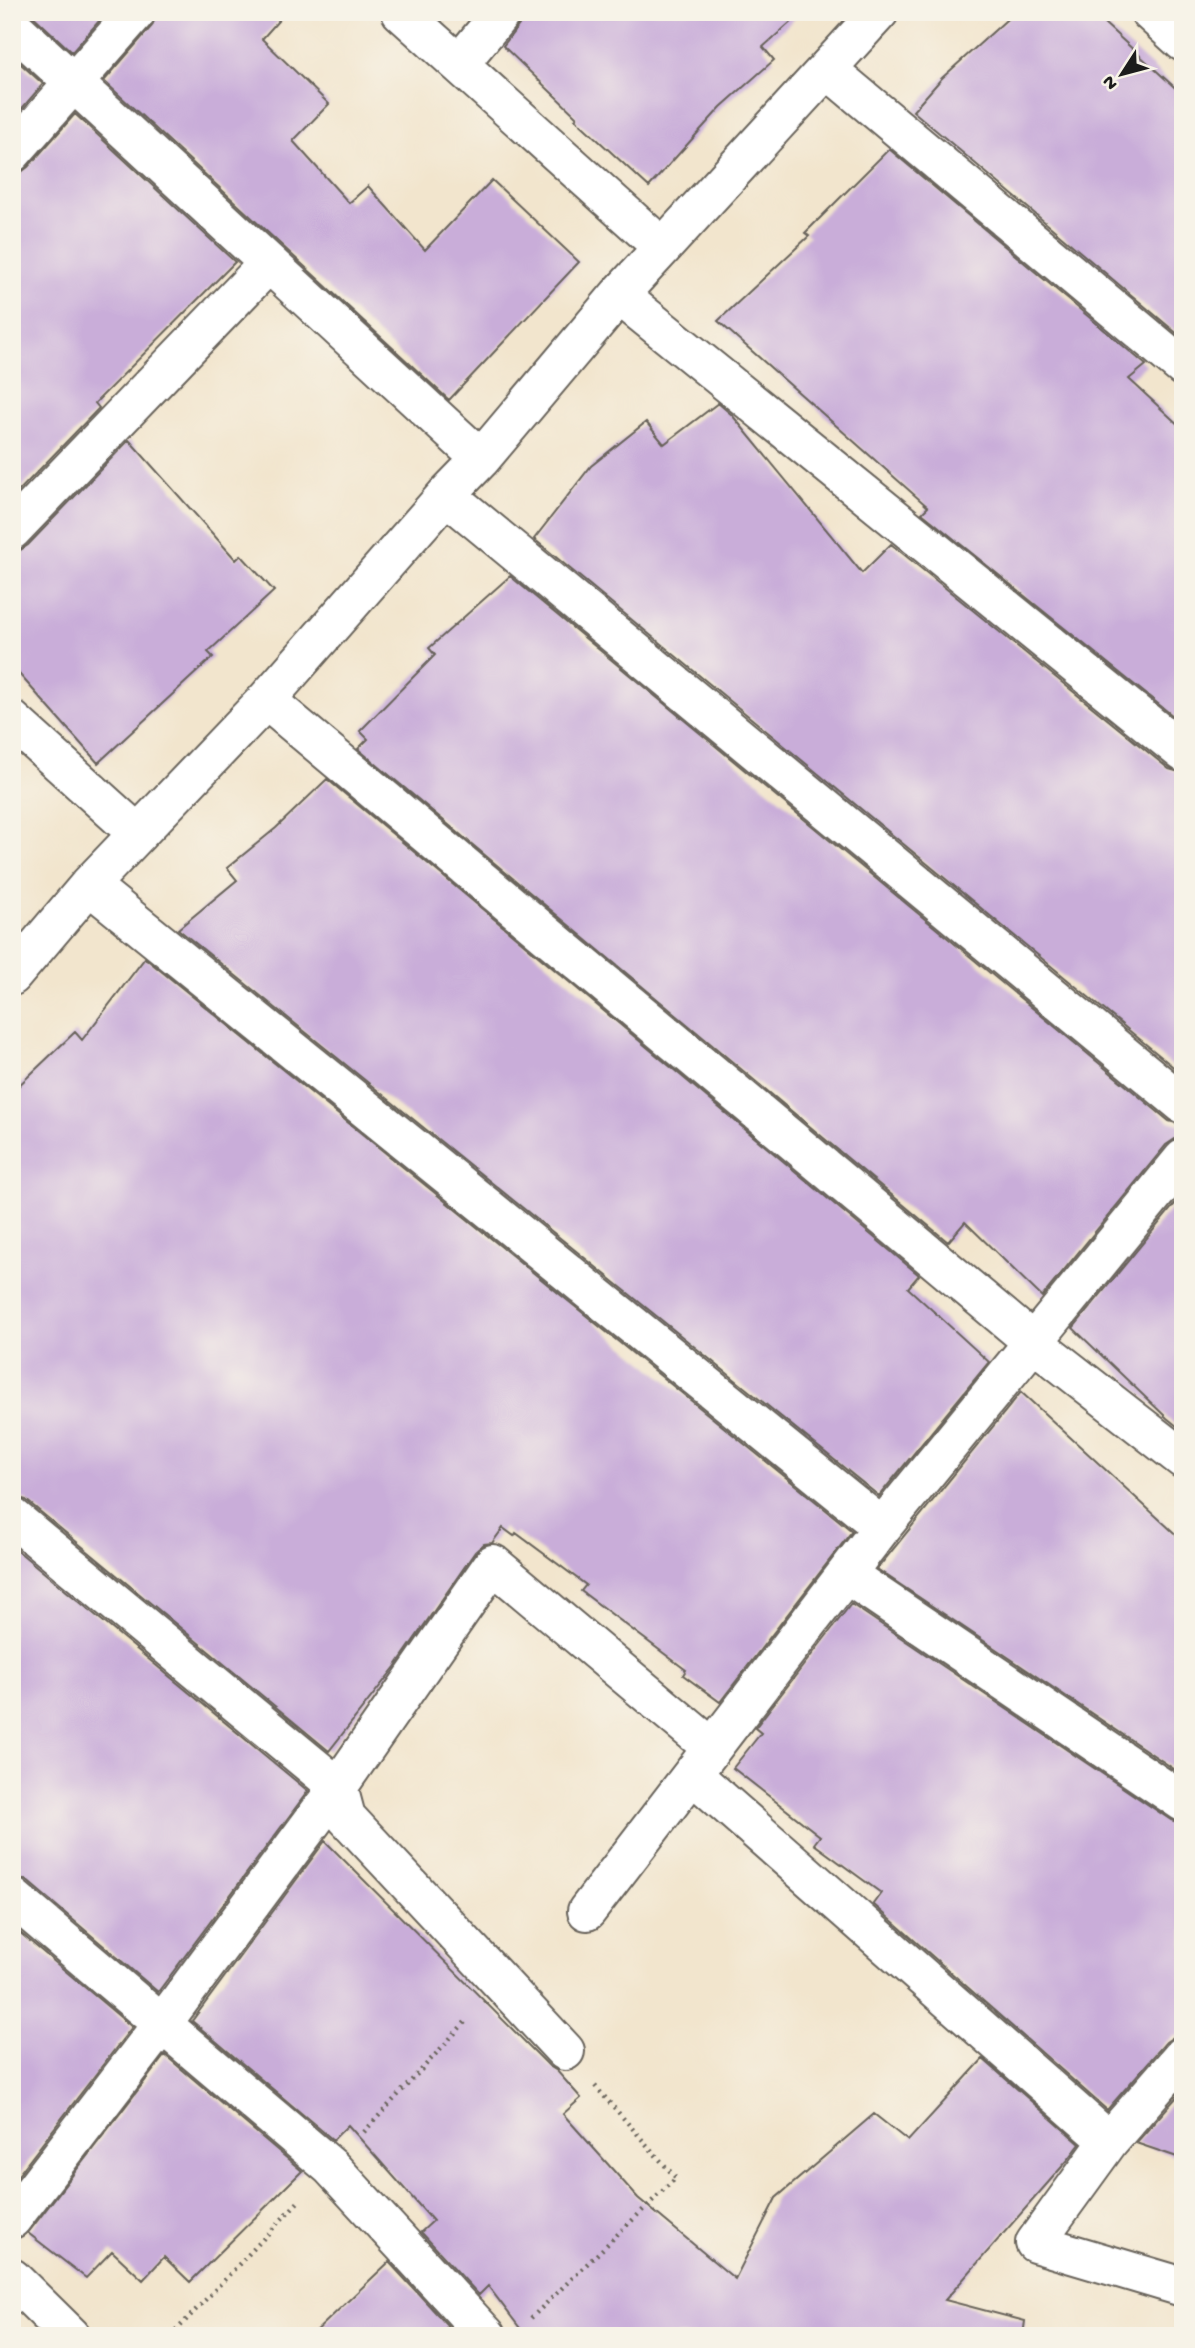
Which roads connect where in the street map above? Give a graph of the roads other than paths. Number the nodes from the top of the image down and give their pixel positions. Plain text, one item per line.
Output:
1 (136, 12) edge
2 (401, 12) edge
3 (502, 12) edge
4 (879, 12) edge
5 (1150, 12) edge
6 (12, 26) edge
7 (1183, 42) edge
8 (459, 64) junction
9 (827, 69) junction
10 (74, 83) junction
11 (12, 153) edge
12 (662, 247) junction
13 (268, 264) junction
14 (619, 295) junction
15 (1183, 368) edge
16 (481, 459) junction
17 (446, 495) junction
18 (12, 530) edge
19 (266, 700) junction
20 (12, 720) edge
21 (1183, 752) edge
22 (138, 834) junction
23 (89, 885) junction
24 (12, 976) edge
25 (1183, 1104) edge
26 (1183, 1159) edge
27 (1033, 1342) junction
28 (1183, 1459) edge
29 (12, 1517) edge
30 (882, 1527) junction
31 (846, 1574) junction
32 (702, 1761) junction
33 (338, 1787) junction
34 (1183, 1802) edge
35 (12, 1897) edge
36 (587, 1911) dead end
37 (162, 2024) junction
38 (565, 2052) road end
39 (1183, 2056) edge
40 (1109, 2141) junction
41 (12, 2218) edge
42 (12, 2278) edge
43 (1183, 2287) edge
44 (505, 2331) edge
45 (71, 2336) edge

1 - 10 street
2 - 8 street
3 - 8 street
4 - 9 street
5 - 7 street
6 - 10 street
8 - 12 street
9 - 12 street
9 - 15 street
10 - 11 street
10 - 13 street
12 - 14 street
13 - 16 street
13 - 18 street
14 - 16 street
14 - 21 street
16 - 17 street
17 - 19 street
17 - 25 street
19 - 22 street
19 - 27 street
20 - 22 street
22 - 23 street
23 - 24 street
23 - 30 street
26 - 27 street
27 - 28 street
27 - 30 street
29 - 33 street
30 - 31 street
31 - 32 street
31 - 34 street
32 - 33 street
32 - 36 street
32 - 40 street
33 - 37 street
33 - 38 street
35 - 37 street
37 - 41 street
37 - 44 street
39 - 40 street
40 - 43 street
42 - 45 street

